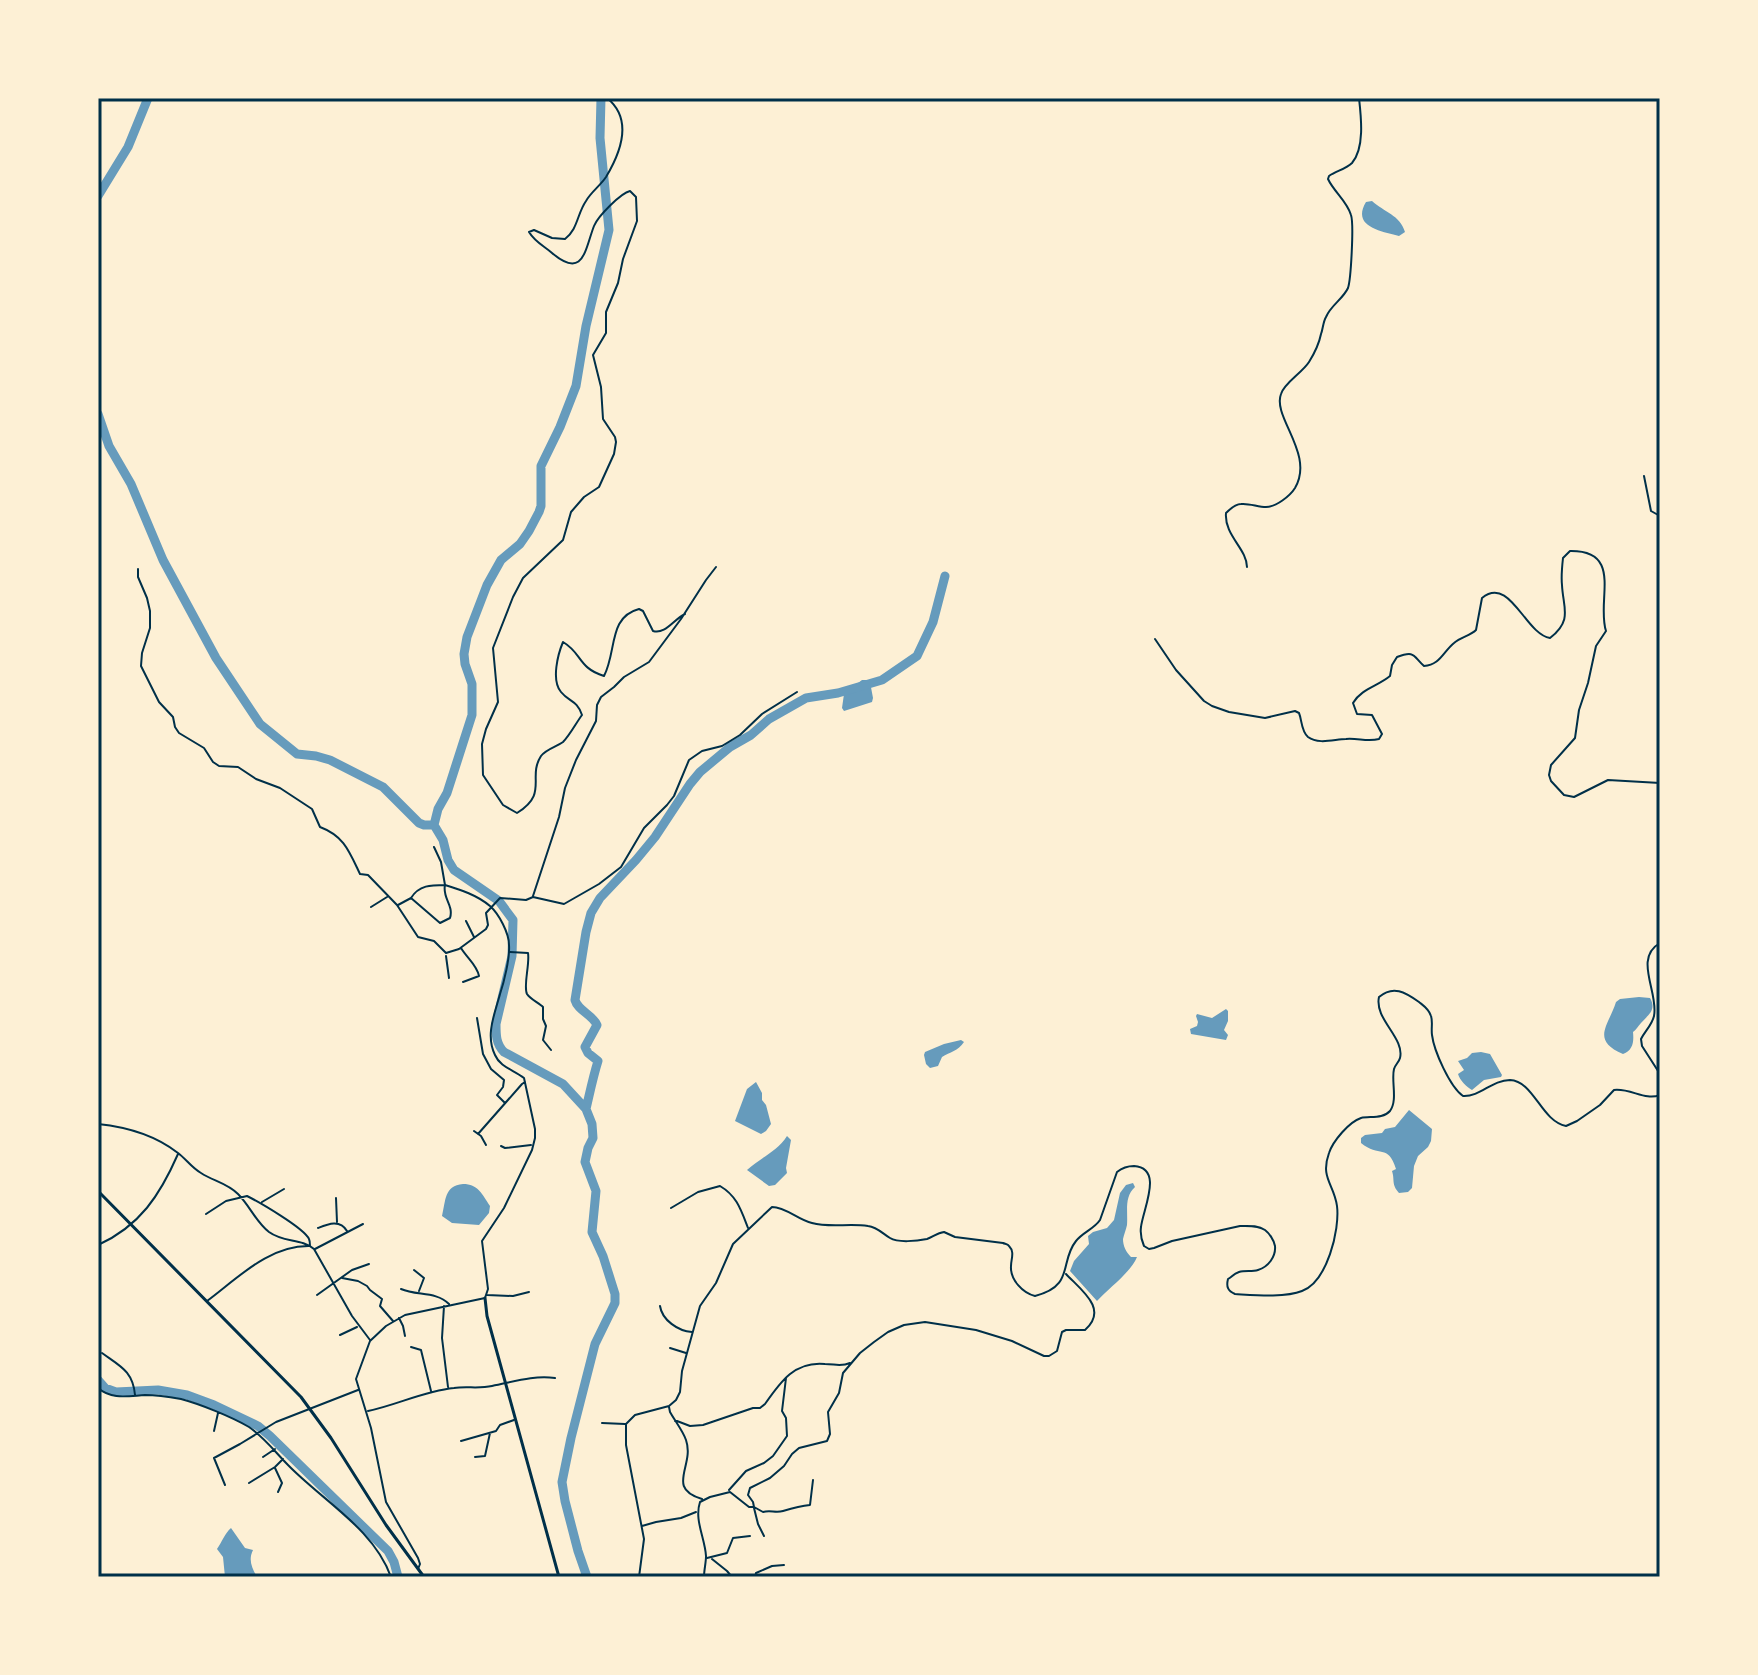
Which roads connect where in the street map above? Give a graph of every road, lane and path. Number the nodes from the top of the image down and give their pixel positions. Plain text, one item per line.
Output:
1 (607, 98) edge
2 (1329, 98) edge
3 (1336, 98) edge
4 (1359, 98) edge
5 (1644, 476) dead end
6 (1660, 516) edge
7 (716, 567) dead end
8 (1247, 567) dead end
9 (138, 569) dead end
10 (685, 614) junction
11 (1155, 639) dead end
12 (797, 692) dead end
13 (1660, 783) edge
14 (434, 847) dead end
15 (445, 885) junction
16 (388, 897) junction
17 (533, 897) junction
18 (411, 898) junction
19 (397, 905) junction
20 (371, 907) dead end
21 (492, 907) junction
22 (466, 921) dead end
23 (475, 938) junction
24 (1660, 943) edge
25 (461, 947) junction
26 (512, 952) junction
27 (446, 953) junction
28 (449, 978) dead end
29 (463, 982) dead end
30 (477, 1018) dead end
31 (551, 1050) dead end
32 (1660, 1074) edge
33 (525, 1082) junction
34 (1660, 1095) edge
35 (505, 1103) junction
36 (98, 1124) edge
37 (474, 1131) dead end
38 (478, 1134) junction
39 (486, 1145) dead end
40 (533, 1145) junction
41 (501, 1146) dead end
42 (178, 1153) junction
43 (284, 1189) dead end
44 (98, 1191) edge
45 (241, 1197) junction
46 (336, 1198) dead end
47 (261, 1202) junction
48 (671, 1208) dead end
49 (206, 1214) dead end
50 (337, 1223) junction
51 (131, 1224) junction
52 (363, 1224) dead end
53 (318, 1228) dead end
54 (748, 1229) junction
55 (348, 1232) junction
56 (98, 1245) edge
57 (310, 1246) junction
58 (314, 1249) junction
59 (369, 1264) dead end
60 (414, 1270) dead end
61 (1065, 1273) junction
62 (342, 1278) junction
63 (335, 1283) junction
64 (401, 1289) dead end
65 (418, 1292) junction
66 (529, 1292) dead end
67 (317, 1295) dead end
68 (486, 1296) junction
69 (207, 1301) junction
70 (450, 1305) junction
71 (444, 1306) junction
72 (660, 1306) dead end
73 (399, 1318) junction
74 (393, 1321) junction
75 (358, 1326) junction
76 (693, 1332) junction
77 (340, 1335) dead end
78 (405, 1336) dead end
79 (370, 1341) junction
80 (411, 1347) dead end
81 (670, 1348) dead end
82 (102, 1353) dead end
83 (687, 1353) junction
84 (854, 1361) junction
85 (555, 1378) dead end
86 (786, 1378) junction
87 (505, 1382) junction
88 (98, 1388) edge
89 (448, 1389) junction
90 (359, 1390) junction
91 (431, 1393) junction
92 (135, 1395) junction
93 (669, 1406) junction
94 (310, 1408) junction
95 (366, 1412) junction
96 (218, 1413) junction
97 (515, 1419) junction
98 (675, 1421) junction
99 (602, 1423) dead end
100 (626, 1424) junction
101 (214, 1431) dead end
102 (490, 1433) junction
103 (258, 1434) junction
104 (461, 1441) dead end
105 (275, 1449) junction
106 (263, 1457) dead end
107 (475, 1457) dead end
108 (283, 1459) junction
109 (275, 1467) junction
110 (813, 1480) dead end
111 (249, 1483) dead end
112 (225, 1485) dead end
113 (729, 1491) junction
114 (278, 1492) dead end
115 (702, 1499) junction
116 (754, 1507) junction
117 (698, 1512) junction
118 (642, 1526) junction
119 (750, 1536) dead end
120 (764, 1536) dead end
121 (711, 1557) junction
122 (706, 1558) junction
123 (784, 1565) dead end
124 (418, 1569) junction
125 (391, 1577) edge
126 (424, 1577) edge
127 (559, 1577) edge
128 (639, 1577) edge
129 (704, 1577) edge
130 (732, 1577) edge
131 (755, 1577) edge

1 - 10 street
2 - 3 street
4 - 8 street
5 - 6 street
7 - 10 street
9 - 16 street
10 - 17 street
11 - 13 street
12 - 17 street
14 - 15 street
15 - 18 street
15 - 18 street
15 - 21 street
16 - 19 street
16 - 20 street
17 - 21 street
18 - 19 street
19 - 27 street
21 - 23 street
21 - 26 street
22 - 23 street
23 - 25 street
24 - 32 street
25 - 27 street
25 - 29 street
26 - 31 street
26 - 33 street
27 - 28 street
30 - 35 street
33 - 35 street
33 - 40 street
34 - 61 street
35 - 38 street
36 - 42 street
37 - 38 street
38 - 39 street
40 - 41 street
40 - 68 street
42 - 45 street
42 - 51 street
43 - 47 street
44 - 51 main road
45 - 47 street
45 - 49 street
45 - 57 street
46 - 50 street
47 - 57 street
48 - 54 street
50 - 53 street
50 - 55 street
51 - 56 street
51 - 69 main road
52 - 55 street
54 - 61 street
54 - 76 street
55 - 58 street
57 - 58 street
57 - 69 street
58 - 63 street
59 - 62 street
60 - 65 street
61 - 84 street
62 - 63 street
62 - 74 street
63 - 67 street
63 - 75 street
64 - 65 street
65 - 70 street
66 - 68 street
68 - 70 street
68 - 87 main road
69 - 94 main road
70 - 71 street
71 - 73 street
71 - 89 street
72 - 76 street
73 - 74 street
73 - 78 street
74 - 79 street
75 - 77 street
75 - 79 street
76 - 83 street
79 - 90 street
80 - 91 street
81 - 83 street
82 - 92 street
83 - 93 street
84 - 86 street
84 - 116 street
85 - 87 street
86 - 98 street
86 - 113 street
87 - 89 street
87 - 97 main road
88 - 92 street
89 - 91 street
90 - 94 street
90 - 95 street
91 - 95 street
92 - 96 street
93 - 98 street
93 - 100 street
94 - 103 street
94 - 124 main road
95 - 124 street
96 - 101 street
96 - 103 street
97 - 102 street
97 - 127 main road
98 - 115 street
99 - 100 street
100 - 118 street
102 - 104 street
102 - 107 street
103 - 105 street
103 - 112 street
105 - 106 street
105 - 108 street
108 - 109 street
108 - 125 street
109 - 111 street
109 - 114 street
110 - 116 street
113 - 115 street
113 - 116 street
115 - 117 street
116 - 120 street
117 - 118 street
117 - 122 street
118 - 128 street
119 - 121 street
121 - 122 street
121 - 130 street
122 - 129 street
123 - 131 street
124 - 126 main road

